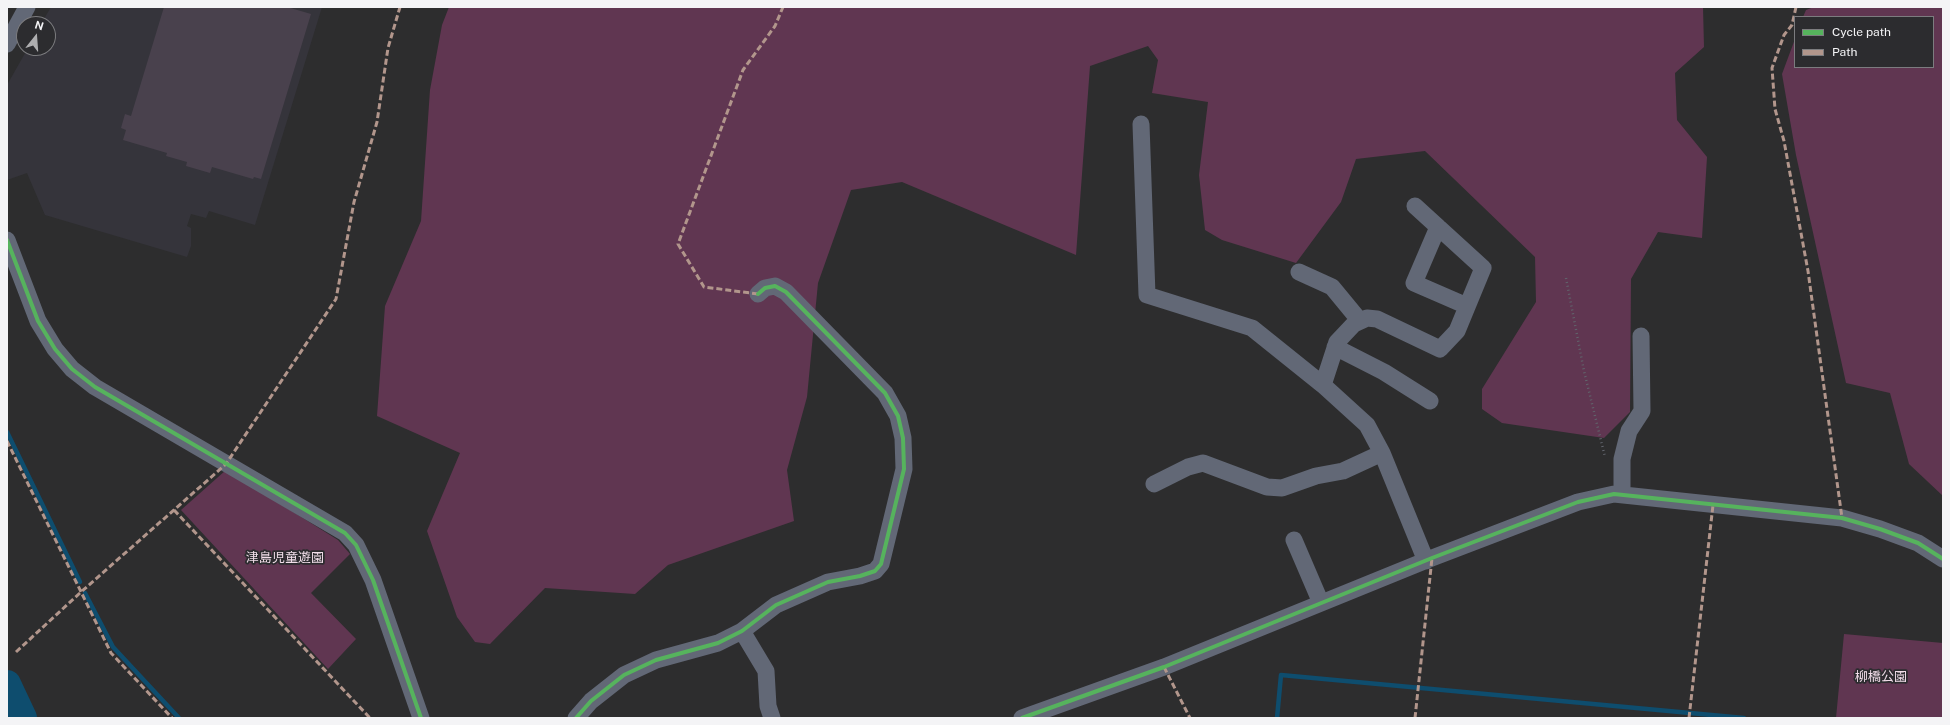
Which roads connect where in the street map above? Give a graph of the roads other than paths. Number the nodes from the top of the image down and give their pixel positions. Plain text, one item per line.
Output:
1 (27, 7) edge
2 (7, 44) edge
3 (1141, 124) dead end
4 (1415, 206) dead end
5 (1438, 227) junction
6 (7, 240) edge
7 (1299, 272) dead end
8 (758, 294) dead end
9 (1467, 306) junction
10 (1360, 322) junction
11 (1641, 336) dead end
12 (1335, 347) junction
13 (1323, 385) junction
14 (1430, 401) dead end
15 (1382, 453) junction
16 (1154, 484) dead end
17 (1622, 495) junction
18 (1294, 540) dead end
19 (1943, 559) edge
20 (1426, 561) junction
21 (1321, 603) junction
22 (742, 631) junction
23 (421, 718) edge
24 (576, 718) edge
25 (772, 718) edge
26 (1022, 718) edge

1 - 2 street
3 - 13 street
4 - 5 street
5 - 9 street
5 - 9 street
6 - 23 street
7 - 10 street
8 - 22 street
9 - 10 street
10 - 12 street
11 - 17 street
12 - 13 street
12 - 14 street
13 - 15 street
15 - 16 street
15 - 20 street
17 - 19 street
17 - 20 street
18 - 21 street
20 - 21 street
21 - 26 street
22 - 24 street
22 - 25 street

